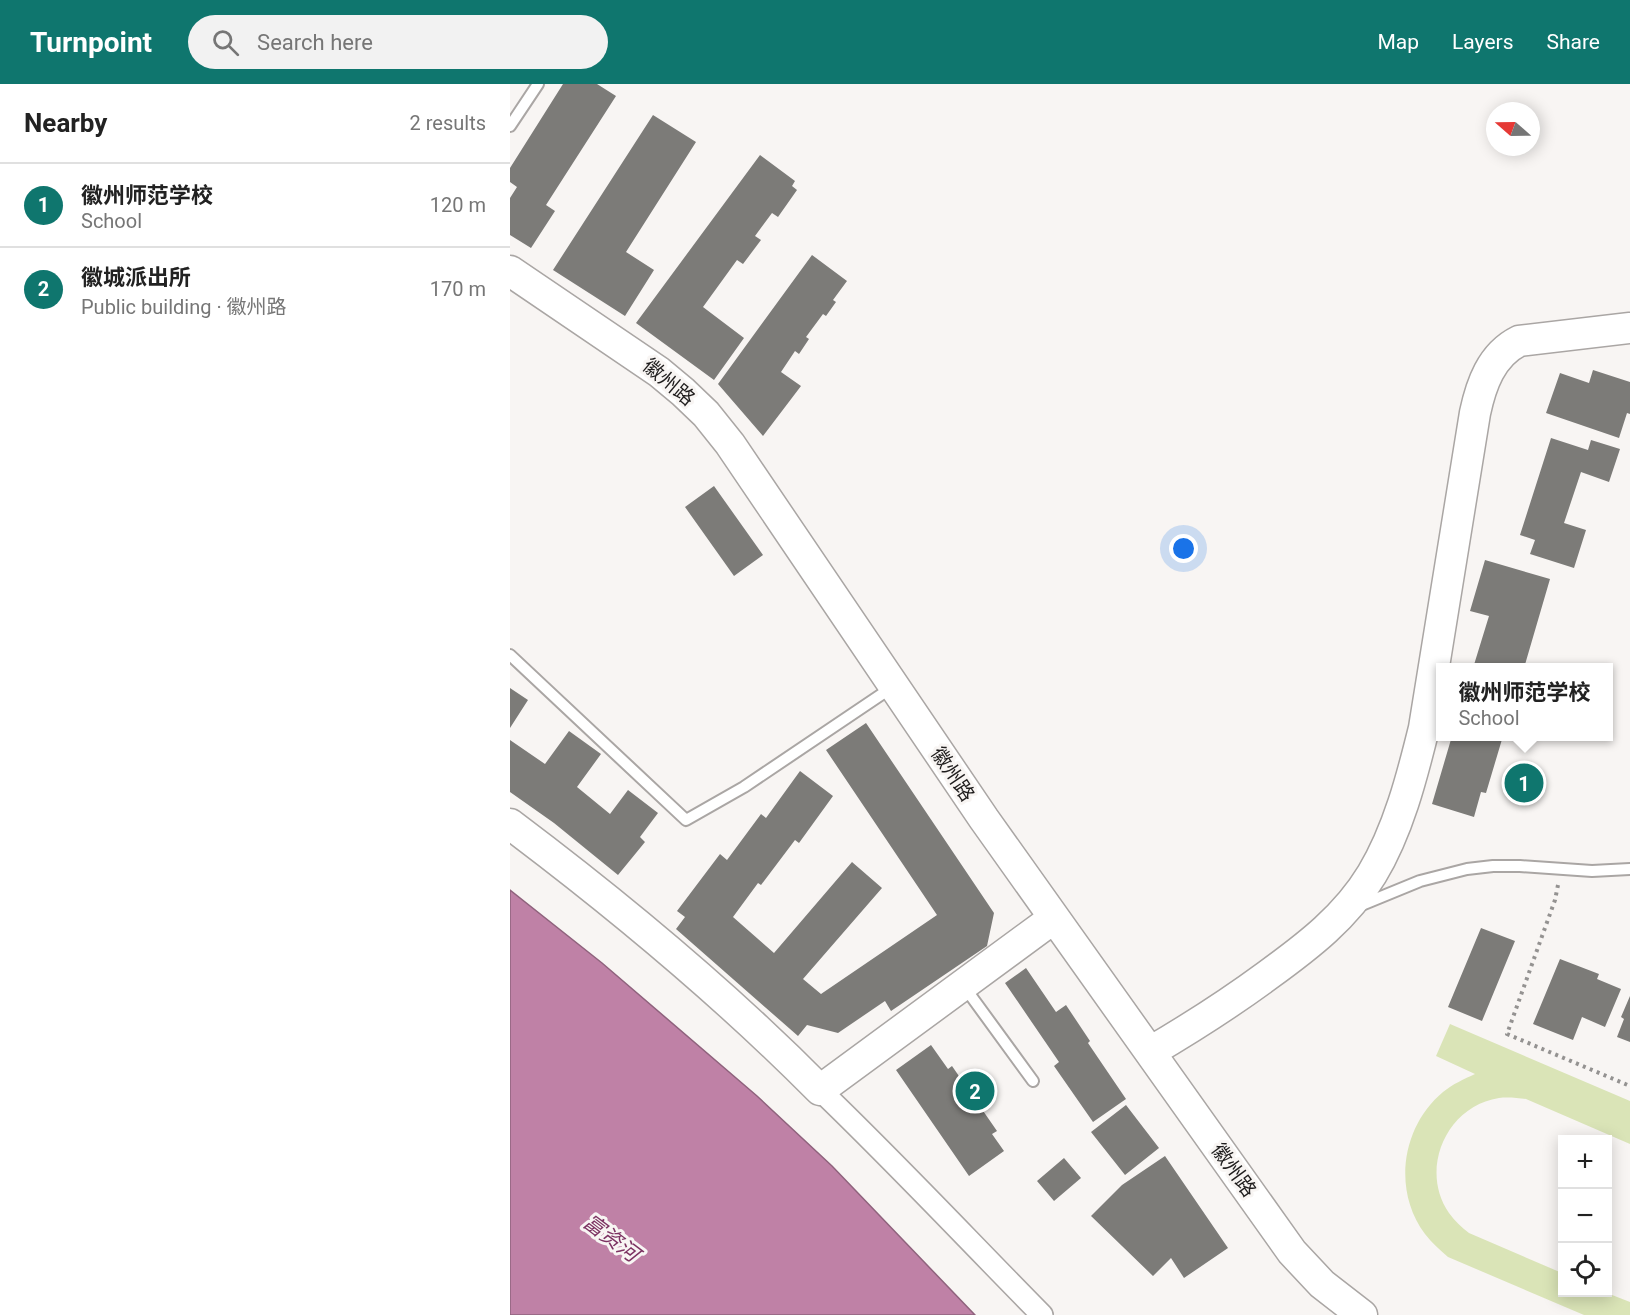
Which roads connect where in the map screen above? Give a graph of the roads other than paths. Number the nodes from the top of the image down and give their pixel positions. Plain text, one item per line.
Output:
1 (538, 84) edge
2 (510, 126) edge
3 (510, 271) edge
4 (1630, 328) edge
5 (510, 654) edge
6 (894, 686) junction
7 (510, 824) edge
8 (1630, 869) edge
9 (1342, 913) junction
10 (1054, 918) junction
11 (963, 985) junction
12 (1150, 1052) junction
13 (1033, 1081) dead end
14 (820, 1090) junction
15 (1042, 1315) edge
16 (1362, 1315) edge

1 - 2 lane
3 - 6 street, 徽州路
4 - 9 street
5 - 6 lane
6 - 10 street, 徽州路
7 - 14 street
8 - 9 lane
9 - 12 street
10 - 11 street
10 - 12 street, 徽州路
11 - 13 lane
11 - 14 street
12 - 16 street, 徽州路
14 - 15 street

